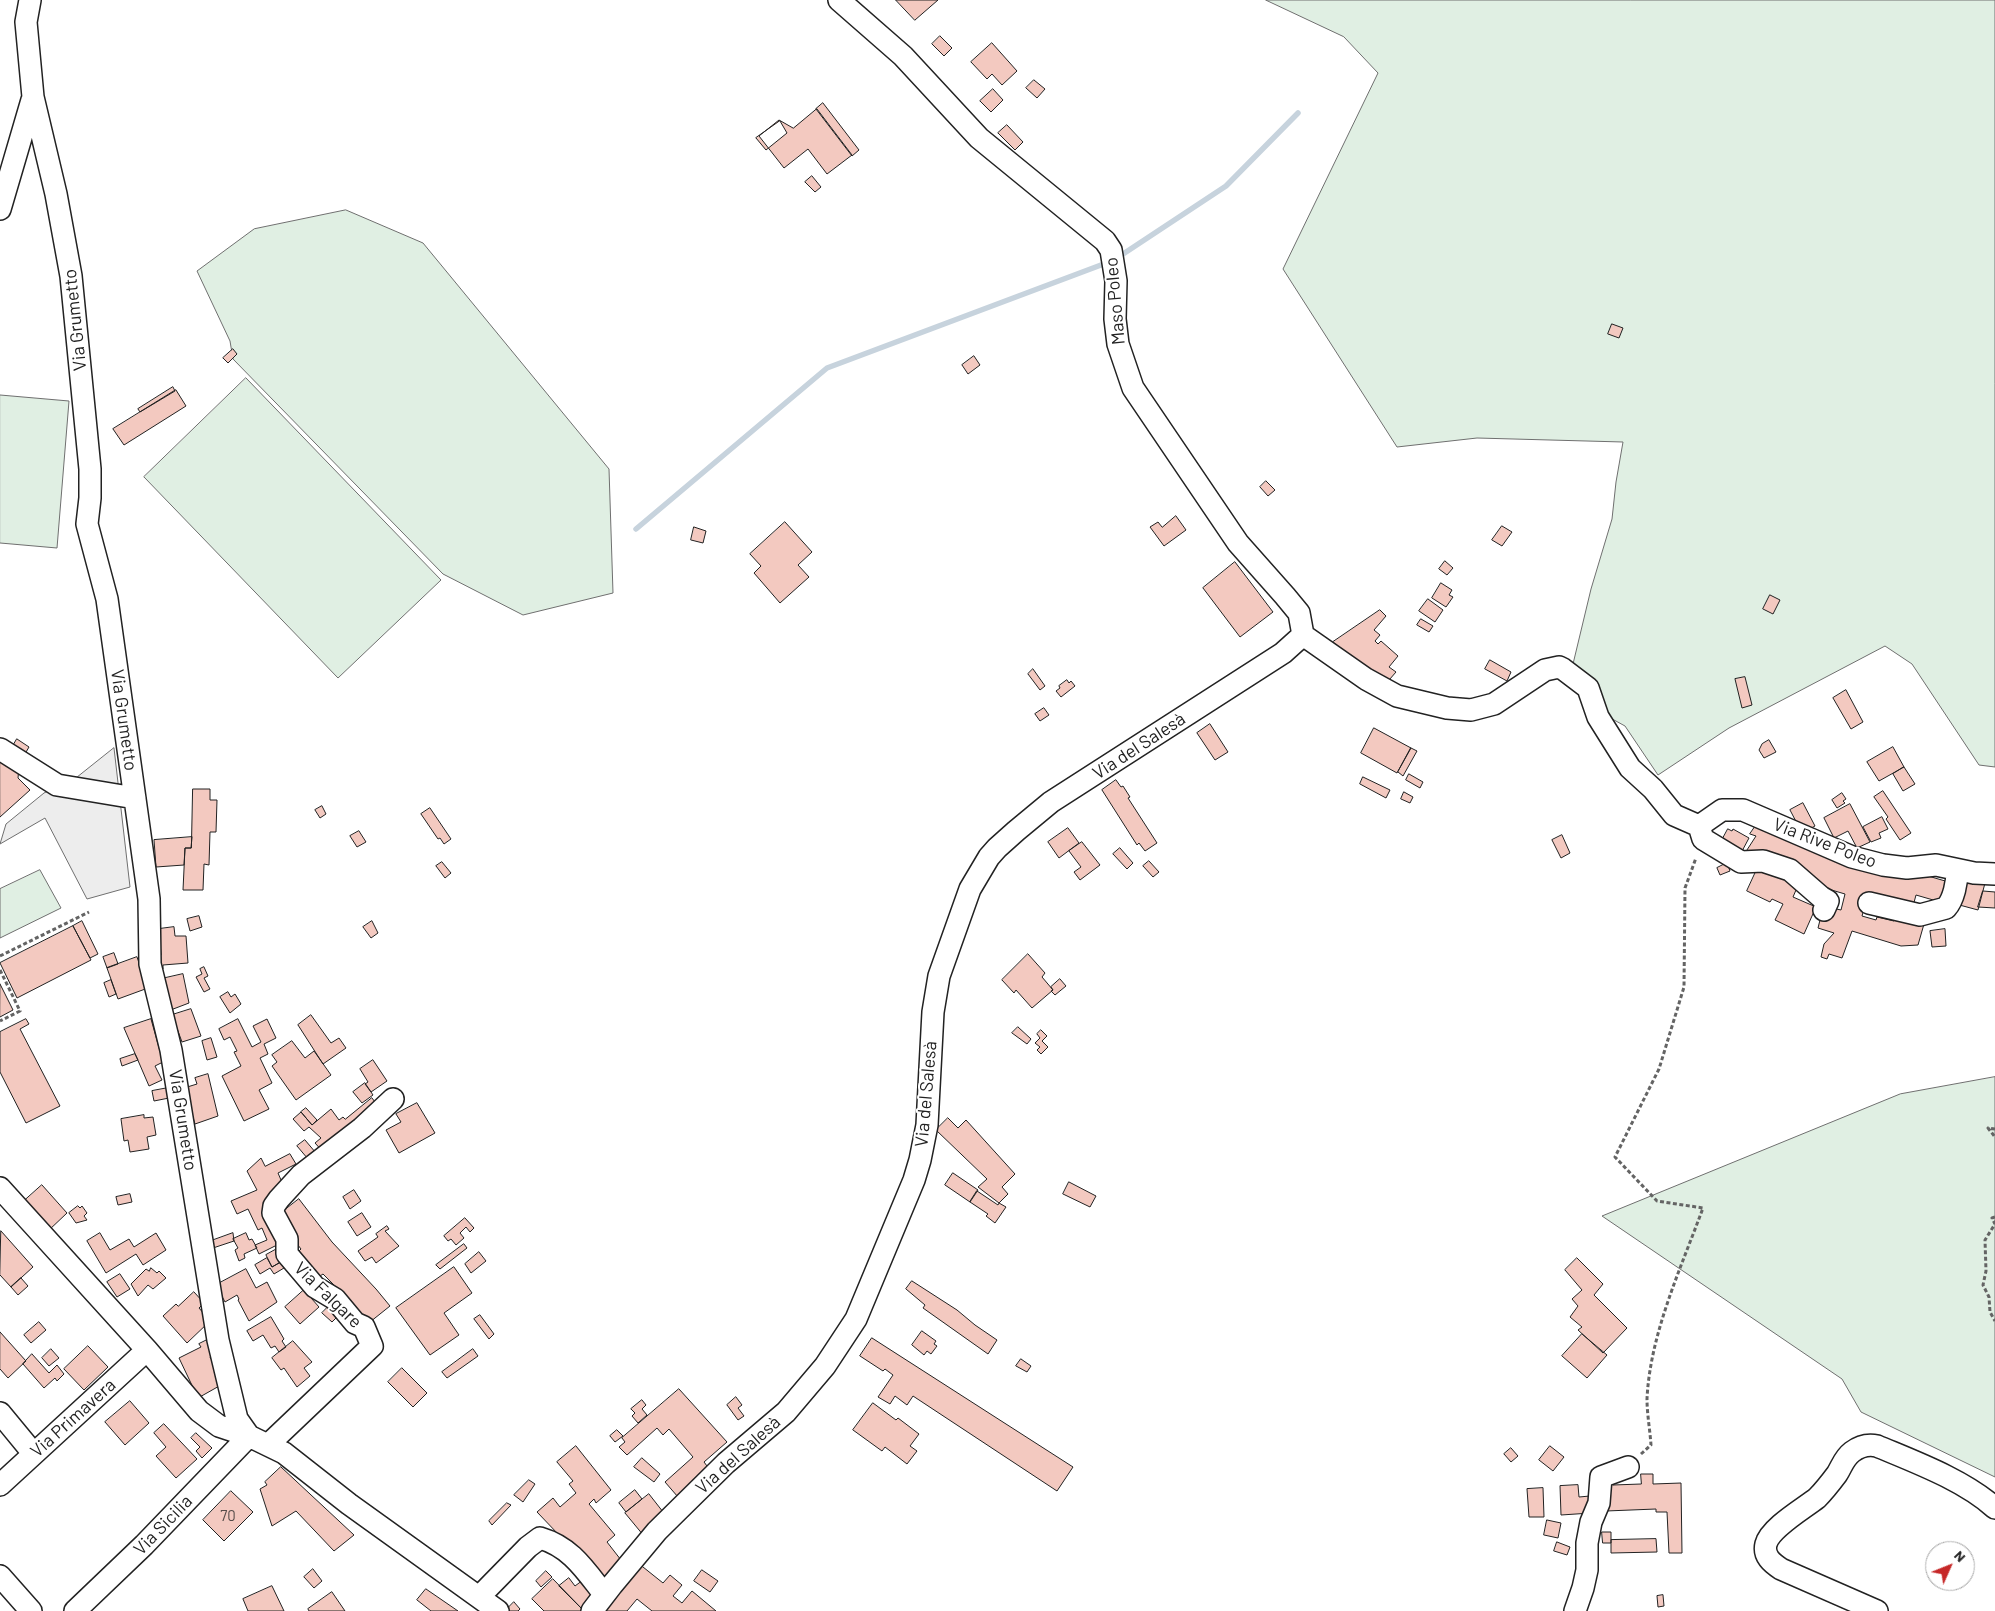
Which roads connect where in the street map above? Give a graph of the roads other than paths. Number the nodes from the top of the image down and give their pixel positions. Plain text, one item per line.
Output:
1 (30, 0) edge
2 (840, 0) edge
3 (33, 97) junction
4 (0, 209) edge
5 (1303, 634) junction
6 (0, 749) edge
7 (135, 798) junction
8 (1701, 833) junction
9 (1957, 871) junction
10 (1995, 874) edge
11 (1869, 903) dead end
12 (1824, 910) dead end
13 (393, 1099) dead end
14 (0, 1188) edge
15 (147, 1350) junction
16 (0, 1413) edge
17 (249, 1436) junction
18 (269, 1444) junction
19 (33, 1453) junction
20 (1628, 1466) road end
21 (0, 1485) edge
22 (1995, 1508) edge
23 (0, 1576) edge
24 (479, 1597) junction
25 (598, 1603) edge
26 (31, 1611) edge
27 (74, 1611) edge
28 (498, 1611) edge
29 (1575, 1611) edge
30 (1877, 1611) edge

1 - 3 street, Via Grumetto
2 - 5 street, Maso Poleo
3 - 4 street
3 - 7 street, Via Grumetto
5 - 8 street
5 - 25 street, Via del Salesà
6 - 7 street
7 - 17 street, Via Grumetto
8 - 9 street, Via Rive Poleo
8 - 12 street
9 - 10 street, Via Rive Poleo
9 - 11 street
13 - 18 street, Via Falgare
14 - 15 street
15 - 17 street
15 - 19 street, Via Primavera
16 - 19 street
17 - 18 street
17 - 27 street, Via Sicilia
18 - 24 street
19 - 21 street, Via Primavera
20 - 29 street
22 - 30 street
23 - 26 street
24 - 25 street
24 - 28 street

